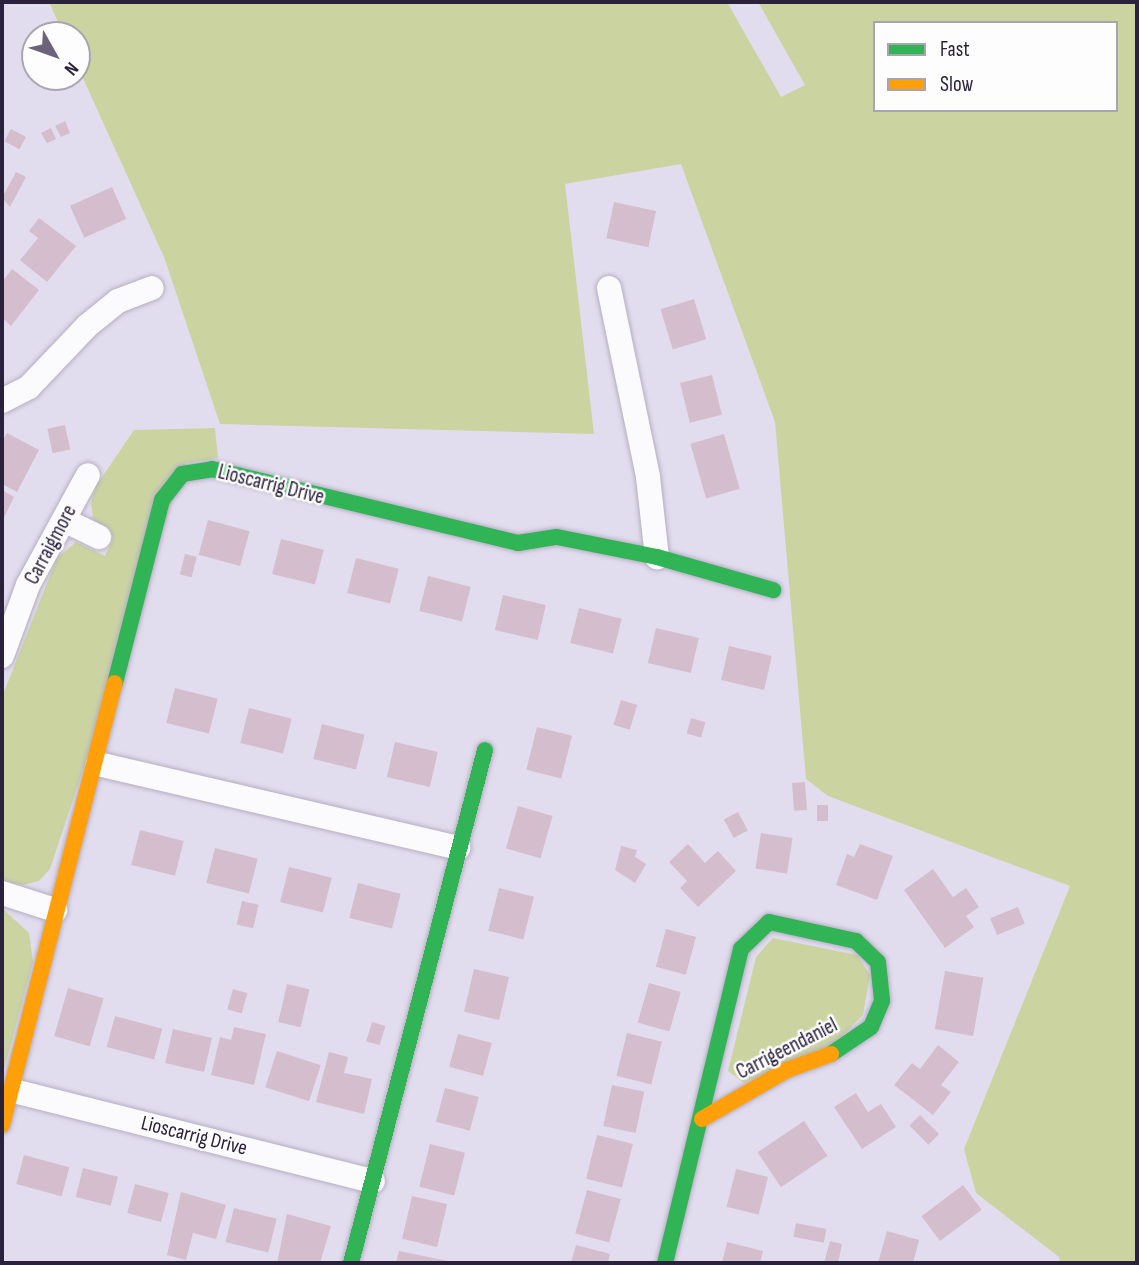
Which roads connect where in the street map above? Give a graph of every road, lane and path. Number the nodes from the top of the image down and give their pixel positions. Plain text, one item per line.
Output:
1 (152, 288) dead end
2 (608, 288) dead end
3 (2, 401) edge
4 (88, 475) dead end
5 (64, 520) junction
6 (99, 537) dead end
7 (657, 557) junction
8 (773, 590) dead end
9 (2, 656) edge
10 (485, 751) dead end
11 (98, 764) junction
12 (458, 848) junction
13 (2, 893) edge
14 (55, 910) junction
15 (14, 1091) junction
16 (702, 1119) junction
17 (2, 1125) edge
18 (373, 1181) junction
19 (351, 1263) edge
20 (665, 1263) edge

1 - 3 street
2 - 7 street
4 - 5 street, Carraigmore
5 - 6 street
5 - 9 street, Carraigmore
7 - 8 street, Lioscarrig Drive
7 - 11 street, Lioscarrig Drive
10 - 12 street
11 - 12 street
11 - 14 street, Lioscarrig Drive
12 - 18 street
13 - 14 street
14 - 15 street, Lioscarrig Drive
15 - 17 street, Lioscarrig Drive
15 - 18 street, Lioscarrig Drive
16 - 16 street, Carrigeendaniel
16 - 20 street, Carrigeendaniel
18 - 19 street

